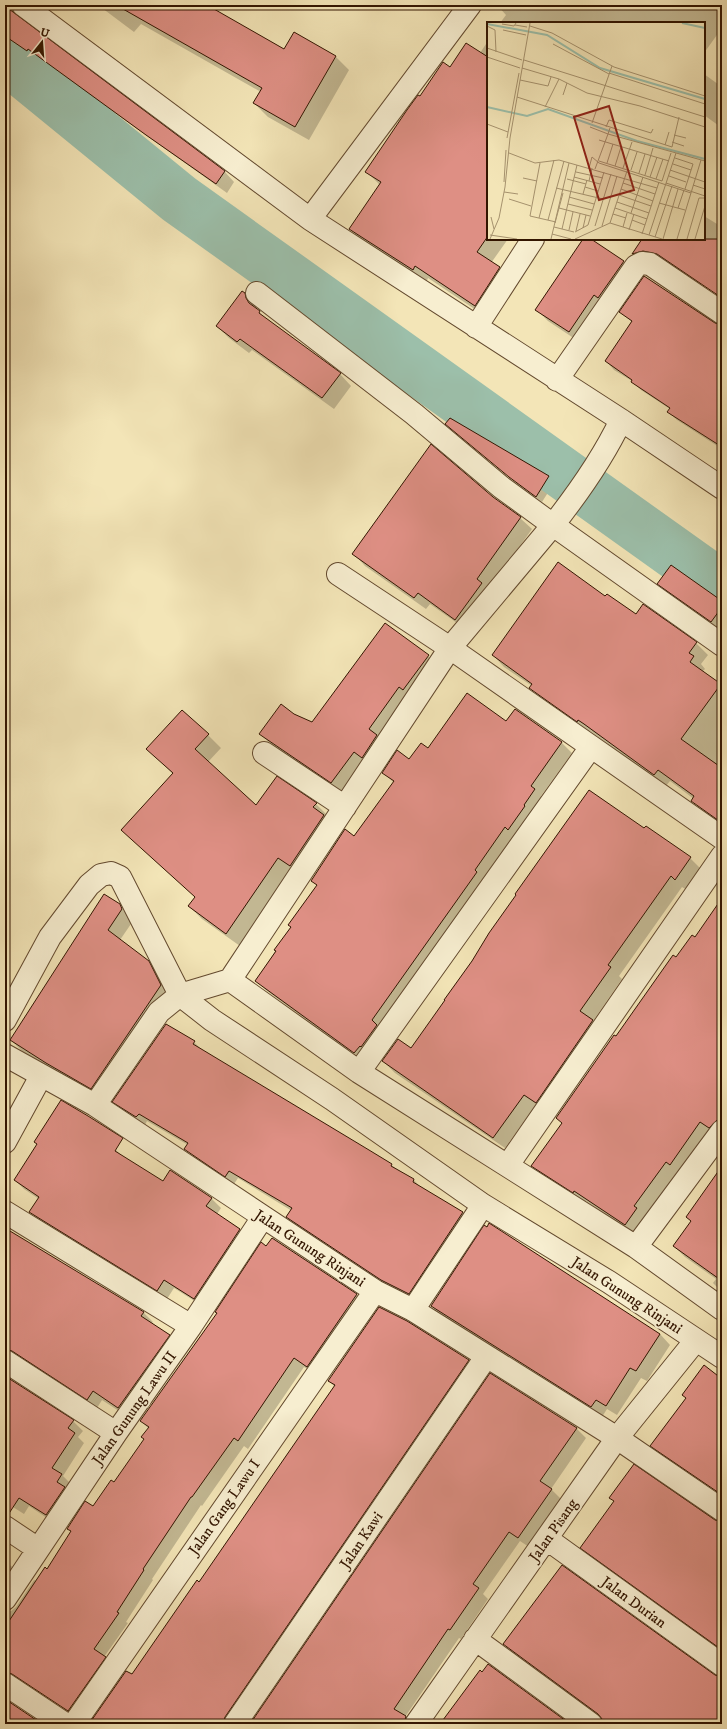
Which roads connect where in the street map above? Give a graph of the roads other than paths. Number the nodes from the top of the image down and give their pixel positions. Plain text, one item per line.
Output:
1 (23, 5) edge
2 (470, 5) edge
3 (310, 219) junction
4 (532, 240) edge
5 (257, 293) dead end
6 (722, 313) edge
7 (476, 327) junction
8 (557, 380) junction
9 (621, 420) junction
10 (722, 488) edge
11 (553, 525) junction
12 (338, 574) dead end
13 (722, 645) edge
14 (450, 648) junction
15 (591, 747) junction
16 (264, 753) dead end
17 (345, 807) junction
18 (722, 838) edge
19 (722, 856) edge
20 (230, 980) junction
21 (180, 995) junction
22 (5, 1020) edge
23 (5, 1054) edge
24 (359, 1072) junction
25 (41, 1076) junction
26 (95, 1105) junction
27 (722, 1131) edge
28 (5, 1142) edge
29 (508, 1165) junction
30 (483, 1205) junction
31 (5, 1212) edge
32 (263, 1218) junction
33 (636, 1247) junction
34 (374, 1291) junction
35 (722, 1309) edge
36 (413, 1310) junction
37 (191, 1326) junction
38 (696, 1340) junction
39 (486, 1357) junction
40 (722, 1357) edge
41 (5, 1361) edge
42 (116, 1433) junction
43 (617, 1438) junction
44 (722, 1510) edge
45 (5, 1527) edge
46 (547, 1539) junction
47 (38, 1549) junction
48 (5, 1599) edge
49 (475, 1639) junction
50 (722, 1665) edge
51 (5, 1684) edge
52 (65, 1724) edge
53 (74, 1724) edge
54 (235, 1724) edge
55 (416, 1724) edge
56 (591, 1724) edge

1 - 3 street
2 - 3 street
3 - 7 street
4 - 7 street
5 - 11 street
6 - 8 street
7 - 8 street
8 - 9 street
9 - 10 street
9 - 11 street
11 - 13 street
11 - 14 street
12 - 14 street
14 - 15 street
14 - 17 street
15 - 18 street
15 - 24 street
16 - 17 street
17 - 20 street
19 - 29 street
20 - 21 street
20 - 24 street
21 - 22 street
21 - 26 street
21 - 30 street, Jalan Gunung Rinjani
23 - 25 street, Jalan Gunung Rinjani
24 - 29 street
25 - 26 street, Jalan Gunung Rinjani
25 - 28 street
26 - 32 street, Jalan Gunung Rinjani
27 - 33 street
29 - 33 street
30 - 36 street
30 - 38 street, Jalan Gunung Rinjani
31 - 37 street
32 - 34 street, Jalan Gunung Rinjani
32 - 37 street, Jalan Gunung Lawu II
33 - 35 street
34 - 36 street, Jalan Gunung Rinjani
34 - 53 street, Jalan Gang Lawu I
36 - 39 street, Jalan Gunung Rinjani
37 - 42 street, Jalan Gunung Lawu II
38 - 40 street, Jalan Gunung Rinjani
38 - 43 street, Jalan Pisang
39 - 43 street, Jalan Gunung Rinjani
39 - 54 street, Jalan Kawi
41 - 42 street
42 - 47 street, Jalan Gunung Lawu II
43 - 44 street, Jalan Gunung Rinjani
43 - 46 street, Jalan Pisang
45 - 47 street
46 - 49 street, Jalan Pisang
46 - 50 street, Jalan Durian
47 - 48 street, Jalan Gunung Lawu II
49 - 55 street, Jalan Pisang
49 - 56 street
51 - 52 street

